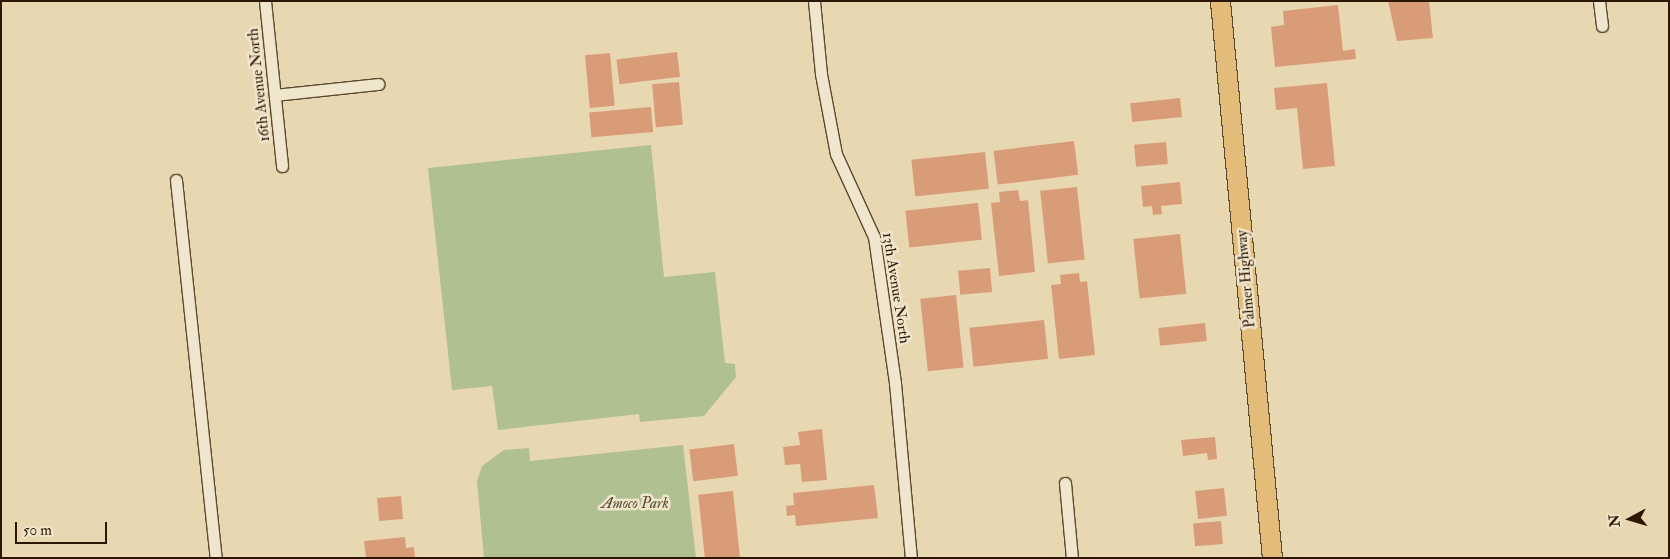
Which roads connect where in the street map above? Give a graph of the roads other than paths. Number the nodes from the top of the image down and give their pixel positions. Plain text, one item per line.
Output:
1 (265, 1) edge
2 (814, 1) edge
3 (1220, 1) edge
4 (1599, 1) edge
5 (1602, 26) dead end
6 (378, 84) dead end
7 (275, 95) junction
8 (282, 166) dead end
9 (176, 180) dead end
10 (1065, 483) dead end
11 (216, 558) edge
12 (911, 558) edge
13 (1072, 558) edge
14 (1272, 558) edge

1 - 7 street, 16th Avenue North
2 - 12 street, 13th Avenue North
3 - 14 main road, Palmer Highway
4 - 5 street
6 - 7 street
7 - 8 street, 16th Avenue North
9 - 11 street
10 - 13 street

